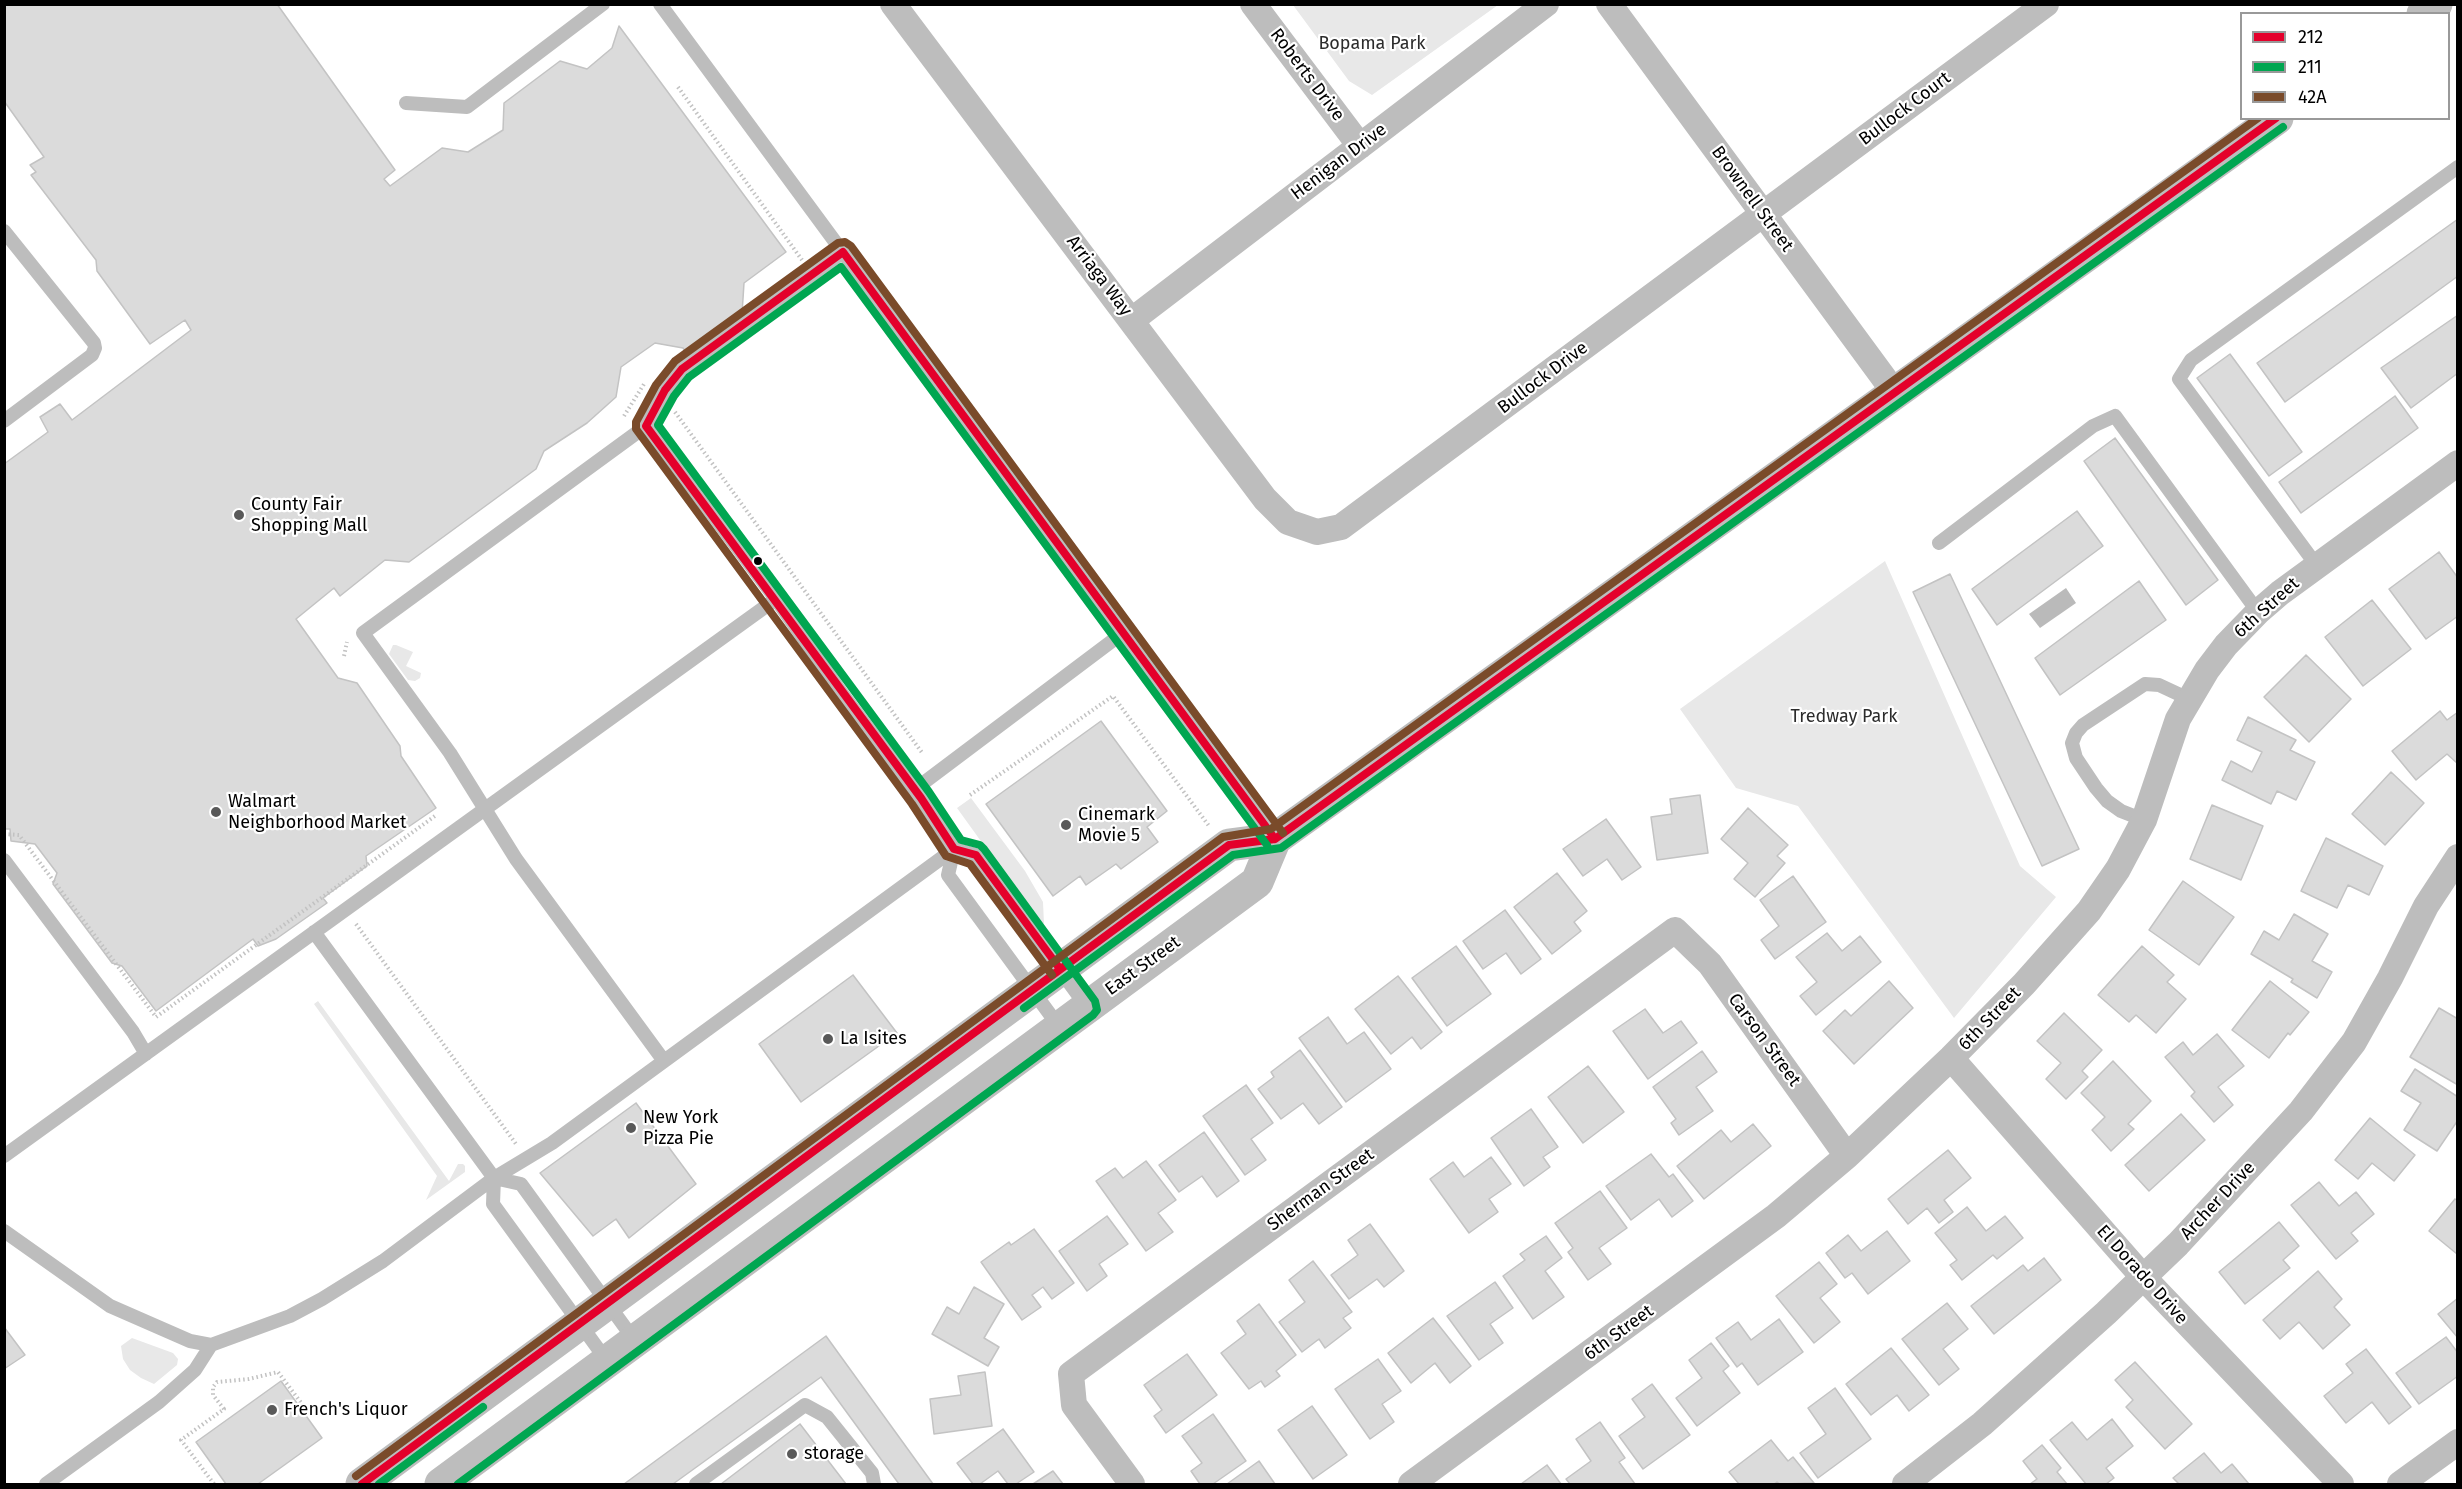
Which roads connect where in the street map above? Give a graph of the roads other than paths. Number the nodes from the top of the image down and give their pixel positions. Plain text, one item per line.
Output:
1 (603, 4) edge
2 (660, 4) edge
3 (893, 4) edge
4 (1253, 4) edge
5 (1546, 4) edge
6 (1609, 4) edge
7 (2046, 4) edge
8 (406, 103) dead end
9 (2274, 120) edge
10 (1360, 146) junction
11 (2457, 167) edge
12 (1763, 214) junction
13 (4, 231) edge
14 (843, 252) junction
15 (1132, 320) junction
16 (1895, 393) junction
17 (4, 421) edge
18 (646, 426) junction
19 (2457, 462) edge
20 (1317, 532) joint
21 (1939, 543) dead end
22 (2317, 566) junction
23 (776, 599) junction
24 (2258, 612) junction
25 (1124, 632) junction
26 (2189, 699) junction
27 (914, 790) junction
28 (484, 809) junction
29 (2144, 820) junction
30 (1275, 839) junction
31 (954, 849) junction
32 (2457, 857) edge
33 (4, 860) edge
34 (1675, 930) joint
35 (314, 932) junction
36 (1060, 969) junction
37 (1032, 990) junction
38 (1087, 1007) junction
39 (1060, 1028) junction
40 (146, 1054) junction
41 (1951, 1058) junction
42 (664, 1061) junction
43 (4, 1156) edge
44 (1847, 1156) junction
45 (494, 1178) junction
46 (4, 1231) edge
47 (2143, 1277) junction
48 (608, 1303) junction
49 (580, 1323) junction
50 (635, 1341) junction
51 (211, 1345) junction
52 (607, 1361) junction
53 (2457, 1442) edge
54 (46, 1485) edge
55 (362, 1485) edge
56 (441, 1485) edge
57 (696, 1485) edge
58 (874, 1485) edge
59 (1132, 1485) edge
60 (1411, 1485) edge
61 (1905, 1485) edge
62 (2341, 1485) edge
63 (2400, 1485) edge

1 - 8 lane
2 - 14 lane
3 - 15 street, Arriaga Way
4 - 10 street, Roberts Drive
5 - 10 street, Henigan Drive
6 - 12 street, Brownell Street
7 - 12 street, Bullock Court
9 - 16 street
10 - 15 street, Henigan Drive
11 - 22 lane
12 - 16 street, Brownell Street
12 - 20 street, Bullock Drive
13 - 17 lane
14 - 18 lane
14 - 25 lane
15 - 20 street, Arriaga Way
16 - 30 street
18 - 23 lane
18 - 28 lane
19 - 22 street, 6th Street
21 - 24 lane
22 - 24 street, 6th Street
23 - 27 lane
23 - 28 lane
24 - 26 street, 6th Street
25 - 27 lane
25 - 30 lane
26 - 29 street, 6th Street
26 - 29 lane
27 - 31 lane
28 - 35 lane
28 - 42 lane
29 - 41 street, 6th Street
30 - 36 street
30 - 38 street, East Street
31 - 36 lane
31 - 37 lane
31 - 42 lane
32 - 47 street, Archer Drive
33 - 40 lane
34 - 44 street, Carson Street
34 - 59 street, Sherman Street
35 - 40 lane
35 - 45 lane
36 - 37 street
36 - 38 lane
37 - 39 lane
37 - 48 street
38 - 39 street, East Street
39 - 50 street, East Street
40 - 43 lane
41 - 44 street, 6th Street
41 - 47 street, El Dorado Drive
42 - 45 lane
44 - 60 street, 6th Street
45 - 48 lane
45 - 49 lane
45 - 51 lane
46 - 51 lane
47 - 61 street, Archer Drive
47 - 62 street, El Dorado Drive
48 - 49 street
48 - 50 lane
49 - 52 lane
49 - 55 street
50 - 52 street, East Street
51 - 54 lane
52 - 56 street, East Street
53 - 63 street
57 - 58 lane

